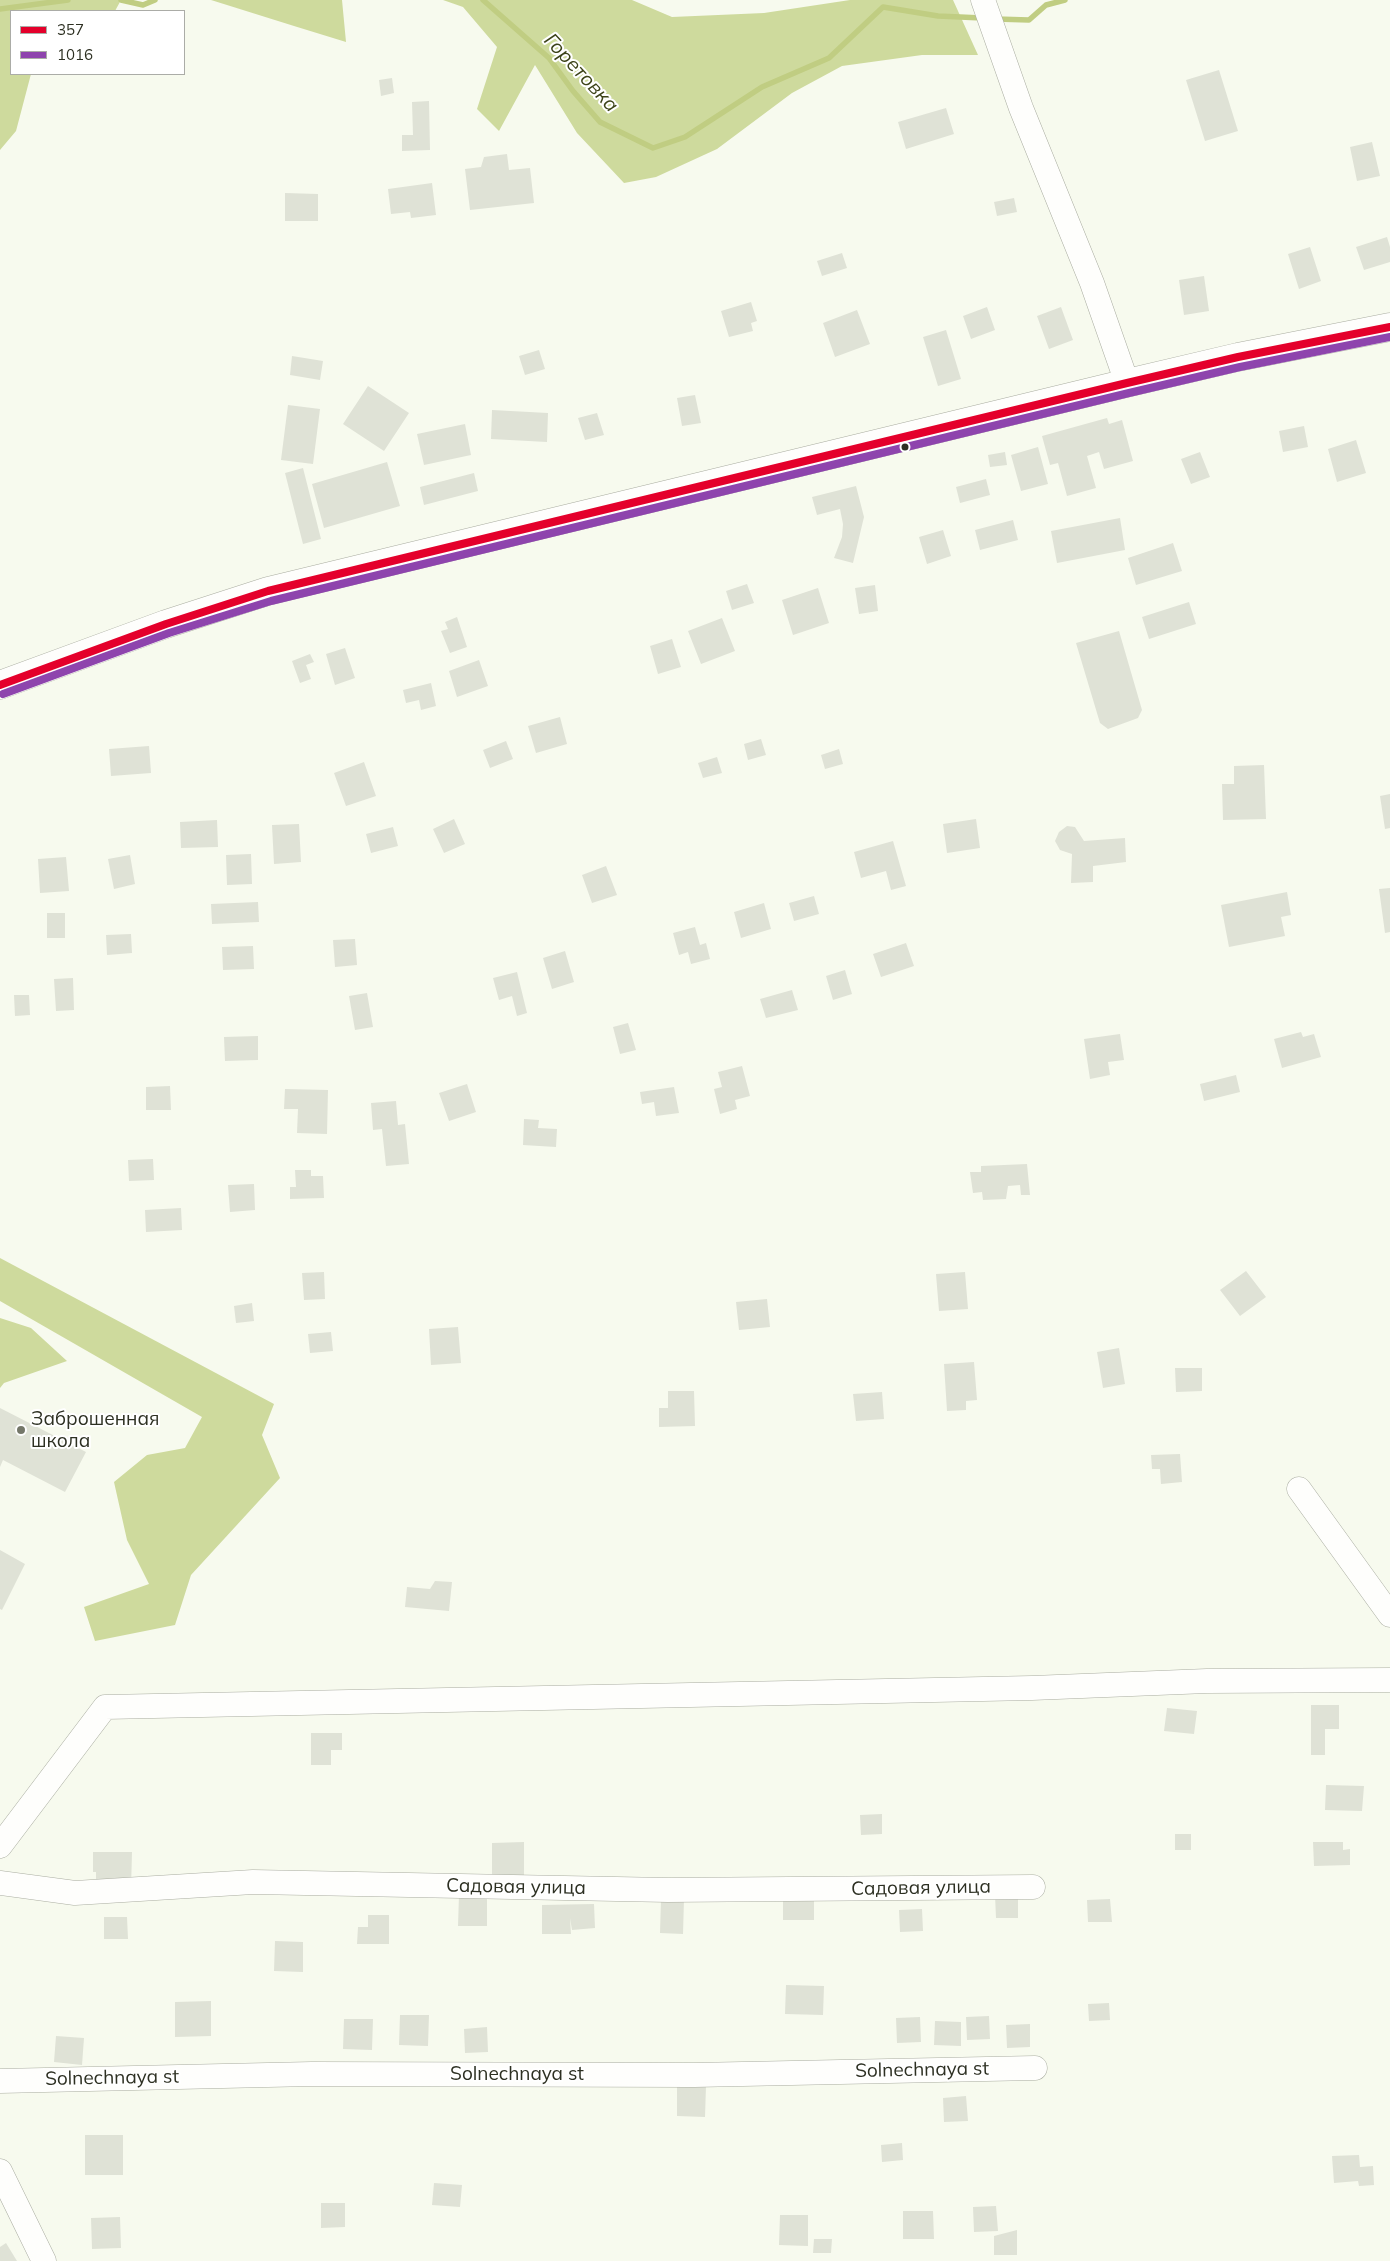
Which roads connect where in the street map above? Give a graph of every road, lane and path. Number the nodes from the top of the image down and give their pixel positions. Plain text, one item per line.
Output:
1 (983, 0) edge
2 (1390, 327) edge
3 (1127, 383) junction
4 (0, 685) edge
5 (1299, 1489) dead end
6 (1390, 1615) edge
7 (1390, 1680) edge
8 (0, 1846) edge
9 (0, 1883) edge
10 (1033, 1887) dead end
11 (1035, 2068) dead end
12 (0, 2081) edge
13 (0, 2171) edge
14 (44, 2261) edge

1 - 3 street
2 - 3 main road
3 - 4 main road
5 - 6 street
7 - 8 street
9 - 10 street, Садовая улица
11 - 12 street, Solnechnaya st
13 - 14 street

